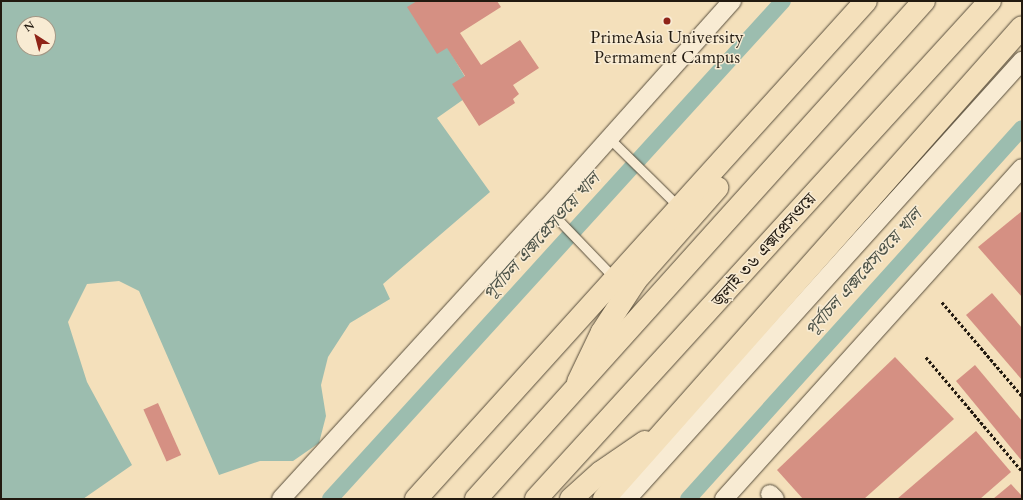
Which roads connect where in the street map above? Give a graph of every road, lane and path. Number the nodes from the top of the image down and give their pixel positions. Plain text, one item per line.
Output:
1 (732, 1) edge
2 (866, 1) edge
3 (924, 1) edge
4 (990, 1) edge
5 (1022, 27) edge
6 (1022, 61) edge
7 (786, 90) junction
8 (609, 138) junction
9 (1022, 168) edge
10 (679, 207) junction
11 (547, 208) junction
12 (615, 279) junction
13 (942, 302) dead end
14 (926, 357) dead end
15 (574, 390) junction
16 (1022, 396) edge
17 (667, 429) junction
18 (1022, 471) edge
19 (281, 499) edge
20 (416, 499) edge
21 (476, 499) edge
22 (536, 499) edge
23 (571, 499) edge
24 (604, 499) edge
25 (627, 499) edge
26 (724, 499) edge

1 - 8 street
2 - 7 main road
3 - 15 main road
4 - 22 main road, জুলাই ৩৬ এক্সপ্রেসওয়ে
5 - 17 main road
6 - 25 street
7 - 10 main road
7 - 15 main road
8 - 10 lane
8 - 11 street
9 - 26 street
10 - 12 main road
11 - 12 lane
11 - 19 street
12 - 20 main road
13 - 16 path
14 - 18 path
15 - 21 main road
17 - 23 main road
17 - 24 main road

